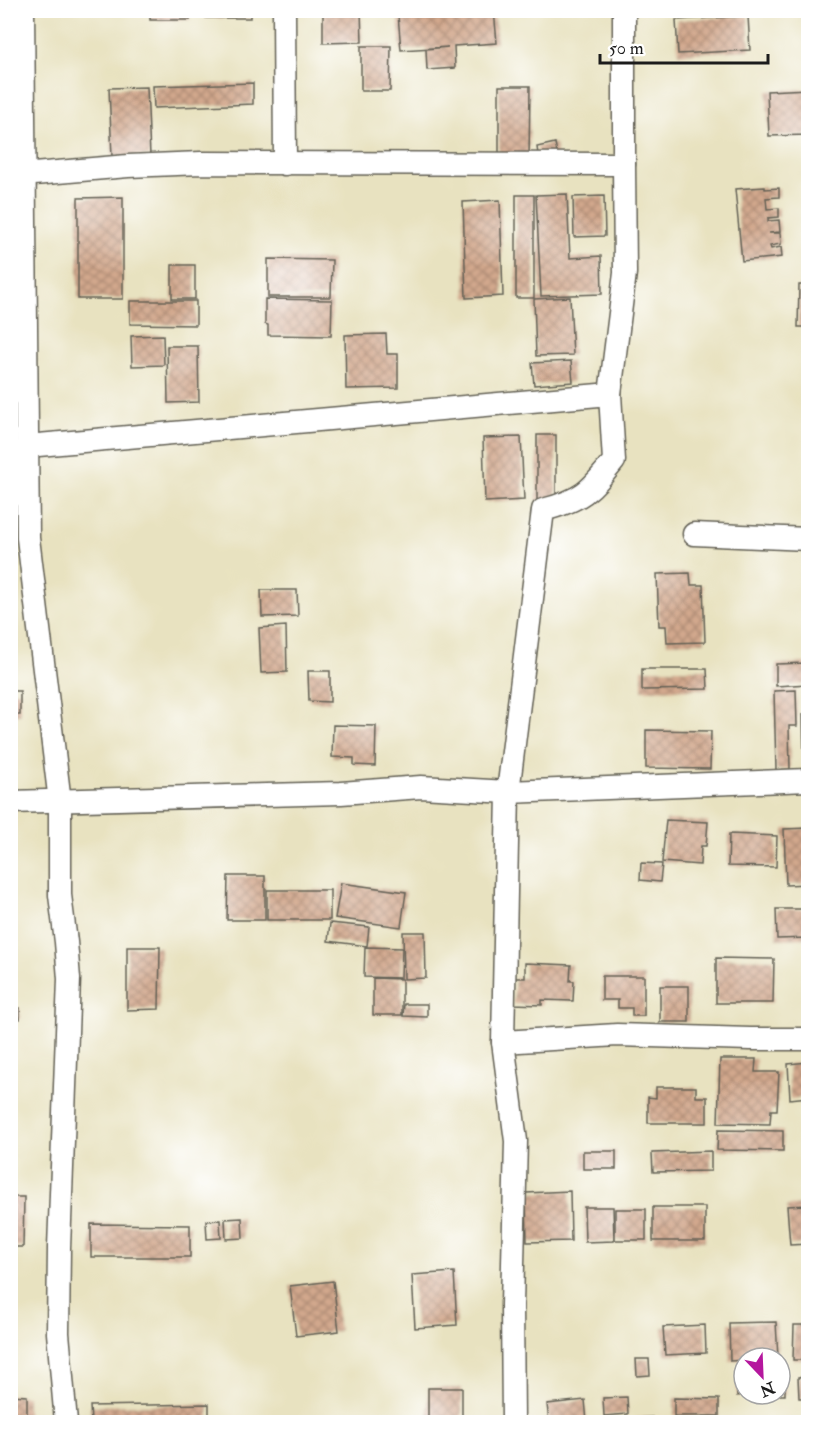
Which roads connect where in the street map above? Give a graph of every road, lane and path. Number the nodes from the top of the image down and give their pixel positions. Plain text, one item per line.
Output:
1 (23, 10) edge
2 (284, 10) edge
3 (624, 10) edge
4 (285, 164) junction
5 (624, 164) junction
6 (17, 176) edge
7 (610, 394) junction
8 (27, 446) junction
9 (694, 534) dead end
10 (19, 538) edge
11 (808, 539) edge
12 (808, 780) edge
13 (508, 792) junction
14 (10, 802) edge
15 (60, 802) junction
16 (808, 1039) edge
17 (503, 1042) junction
18 (66, 1422) edge
19 (513, 1422) edge

1 - 6 street
2 - 4 street
3 - 5 street
4 - 5 street
4 - 6 street
5 - 7 street
6 - 8 street
7 - 8 street
7 - 13 street
8 - 10 street
9 - 11 street
10 - 15 street
12 - 13 street
13 - 15 street
13 - 17 street
14 - 15 street
15 - 18 street
16 - 17 street
17 - 19 street

